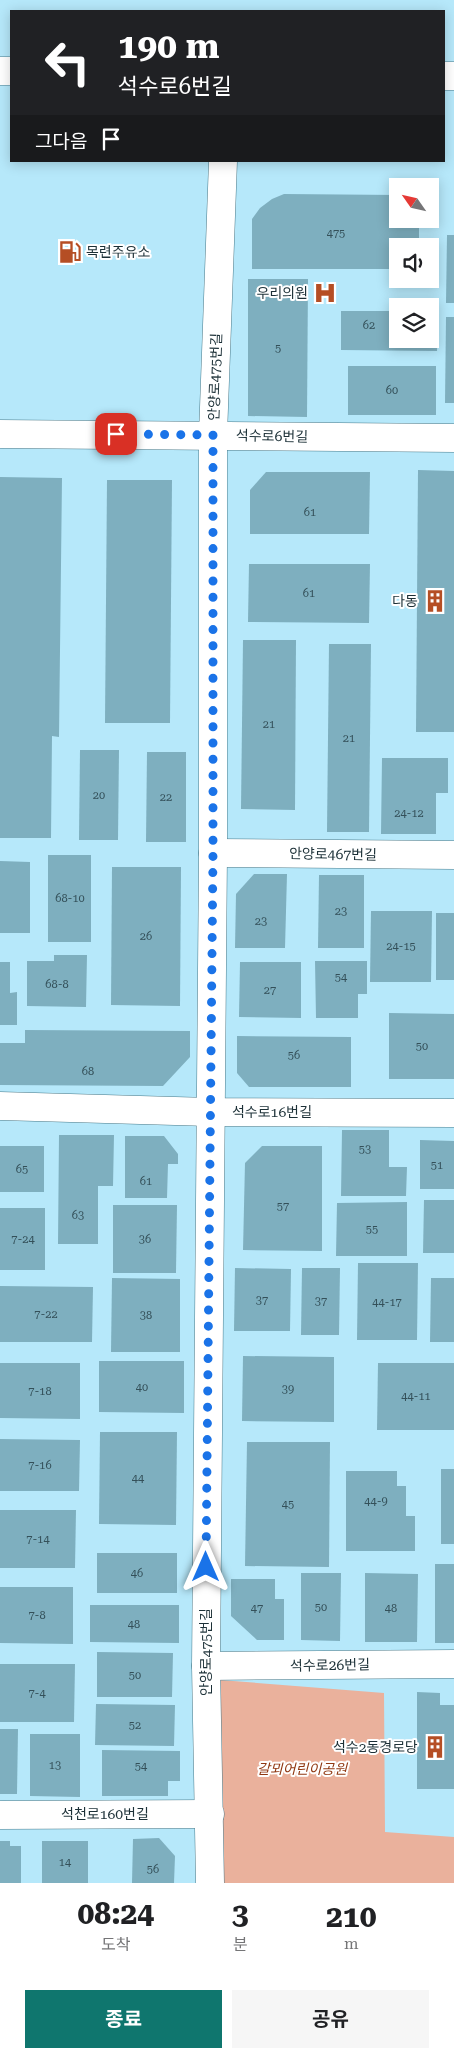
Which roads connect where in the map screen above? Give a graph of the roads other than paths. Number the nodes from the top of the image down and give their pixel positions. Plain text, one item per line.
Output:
1 (223, 162) edge
2 (0, 434) edge
3 (213, 435) junction
4 (454, 438) edge
5 (213, 853) junction
6 (454, 856) edge
7 (0, 1106) edge
8 (210, 1112) junction
9 (454, 1113) edge
10 (454, 1664) edge
11 (206, 1666) junction
12 (210, 1814) junction
13 (0, 1815) edge
14 (210, 1883) edge

1 - 3 street, 안양로475번길
2 - 3 street, 석수로6번길
3 - 4 street, 석수로6번길
3 - 5 street, 안양로475번길
5 - 6 street, 안양로467번길
5 - 8 street, 안양로475번길
7 - 8 street, 석수로16번길
8 - 9 street, 석수로16번길
8 - 11 street, 안양로475번길
10 - 11 street, 석수로26번길
11 - 12 street, 안양로475번길
12 - 13 street, 석천로160번길
12 - 14 street, 안양로475번길

